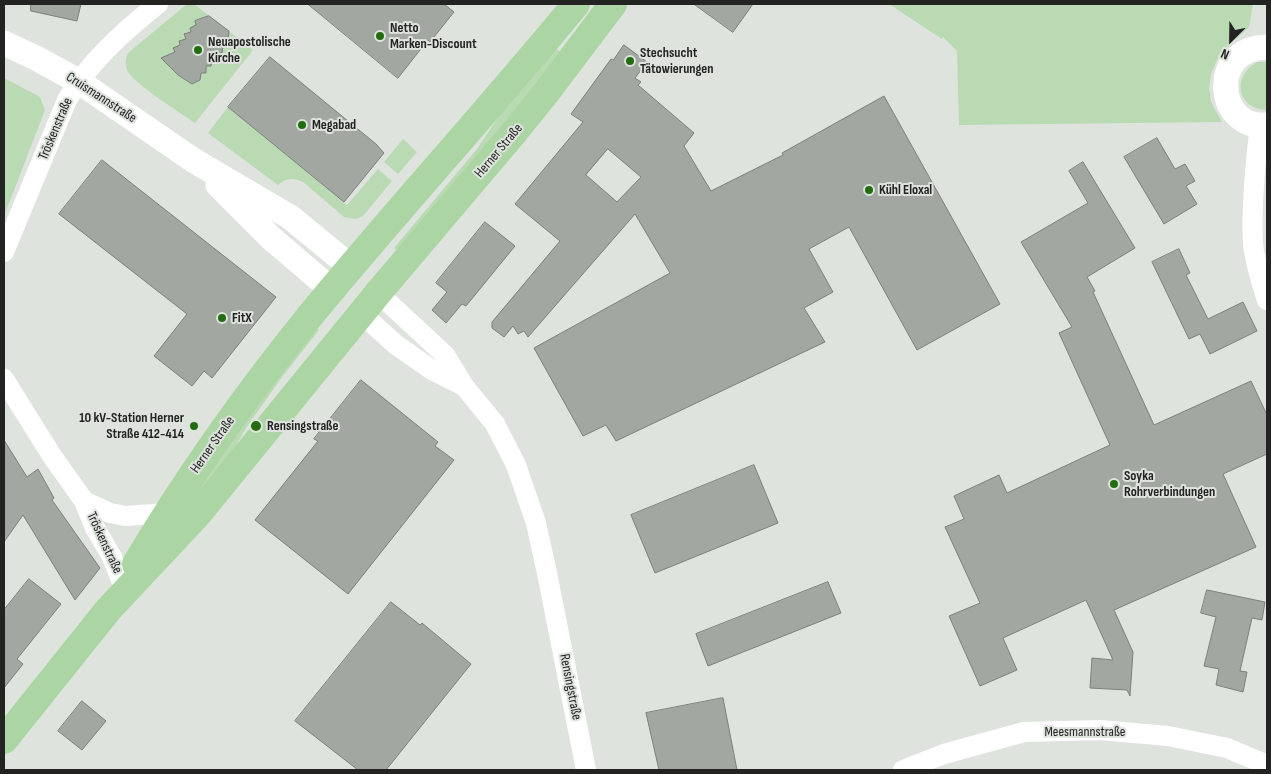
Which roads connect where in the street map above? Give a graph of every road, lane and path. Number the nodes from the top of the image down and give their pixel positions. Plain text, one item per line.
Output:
1 (158, 4) edge
2 (576, 4) edge
3 (613, 4) edge
4 (4, 43) edge
5 (1267, 47) edge
6 (78, 81) junction
7 (1264, 125) edge
8 (193, 160) junction
9 (4, 252) edge
10 (351, 267) junction
11 (332, 290) junction
12 (1267, 300) edge
13 (370, 303) junction
14 (4, 379) edge
15 (84, 500) junction
16 (166, 513) junction
17 (123, 585) junction
18 (108, 610) junction
19 (4, 740) edge
20 (1267, 765) edge
21 (586, 770) edge
22 (903, 770) edge

1 - 6 street, Tröskenstraße
2 - 10 main road, Herner Straße
3 - 13 main road, Herner Straße
4 - 6 street, Cruismannstraße
5 - 7 street
6 - 8 street, Cruismannstraße
6 - 9 street, Tröskenstraße
7 - 12 street
8 - 10 street, Cruismannstraße
8 - 11 street, Cruismannstraße
10 - 11 main road, Herner Straße
10 - 13 main road
11 - 13 main road
11 - 16 main road, Herner Straße
13 - 18 main road, Herner Straße
13 - 21 street, Rensingstraße
14 - 15 street, Tröskenstraße
15 - 16 street, Tröskenstraße
15 - 17 street, Tröskenstraße
16 - 17 main road, Herner Straße
17 - 18 main road, Herner Straße
18 - 19 main road, Herner Straße
20 - 22 street, Meesmannstraße

